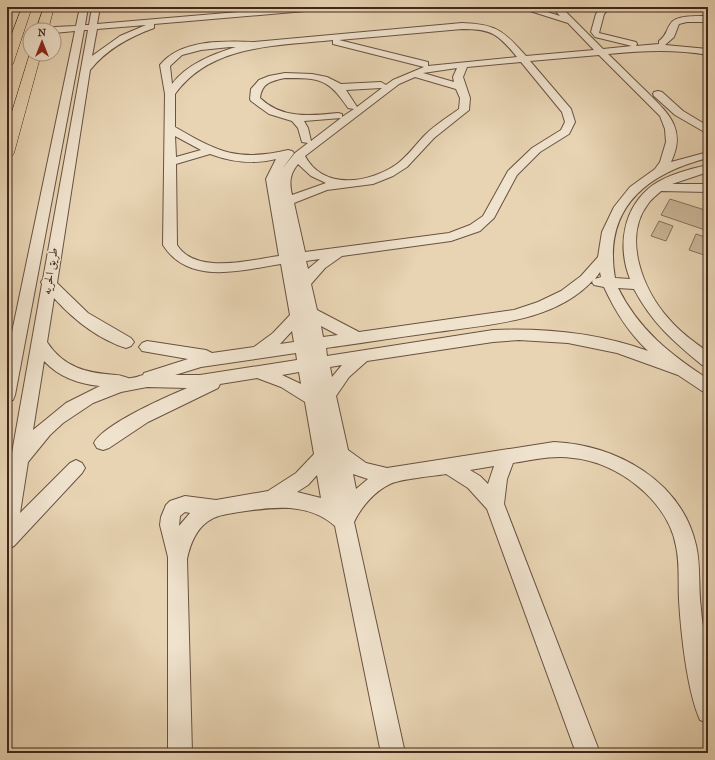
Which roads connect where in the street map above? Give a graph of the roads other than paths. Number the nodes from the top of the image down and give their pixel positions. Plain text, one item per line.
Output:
1 (27, 7) edge
2 (49, 7) edge
3 (84, 7) edge
4 (266, 7) edge
5 (328, 7) edge
6 (556, 7) edge
7 (606, 7) edge
8 (99, 8) edge
9 (533, 9) dead end
10 (574, 12) dead end
11 (117, 15) dead end
12 (708, 19) edge
13 (130, 20) junction
14 (173, 20) junction
15 (45, 22) edge
16 (62, 24) edge
17 (87, 24) junction
18 (573, 24) junction
19 (62, 29) edge
20 (372, 33) junction
21 (678, 34) junction
22 (305, 39) junction
23 (90, 43) junction
24 (511, 43) junction
25 (600, 43) junction
26 (662, 43) junction
27 (254, 45) junction
28 (637, 46) junction
29 (694, 47) junction
30 (368, 48) junction
31 (708, 48) edge
32 (574, 52) junction
33 (708, 52) edge
34 (544, 55) junction
35 (522, 56) junction
36 (393, 57) junction
37 (502, 58) junction
38 (627, 58) dead end
39 (708, 61) edge
40 (34, 62) edge
41 (7, 64) edge
42 (425, 64) junction
43 (464, 64) junction
44 (613, 64) junction
45 (631, 68) dead end
46 (85, 70) junction
47 (407, 72) junction
48 (536, 73) junction
49 (648, 84) dead end
50 (381, 85) junction
51 (338, 87) junction
52 (460, 87) junction
53 (170, 94) junction
54 (352, 106) junction
55 (338, 116) junction
56 (296, 118) junction
57 (170, 128) junction
58 (708, 130) edge
59 (306, 140) junction
60 (672, 149) junction
61 (209, 151) junction
62 (7, 153) edge
63 (293, 154) junction
64 (708, 155) edge
65 (686, 159) junction
66 (247, 160) junction
67 (169, 162) junction
68 (708, 168) edge
69 (661, 169) junction
70 (272, 179) junction
71 (338, 184) junction
72 (708, 188) edge
73 (657, 189) junction
74 (288, 201) junction
75 (289, 238) junction
76 (342, 252) junction
77 (606, 256) junction
78 (299, 257) junction
79 (286, 259) junction
80 (255, 263) junction
81 (48, 282) junction
82 (608, 282) junction
83 (298, 283) junction
84 (582, 284) junction
85 (639, 285) junction
86 (304, 315) junction
87 (662, 321) junction
88 (42, 322) junction
89 (21, 325) junction
90 (360, 338) junction
91 (646, 340) junction
92 (126, 342) dead end
93 (40, 344) junction
94 (310, 346) junction
95 (147, 347) dead end
96 (620, 347) junction
97 (258, 353) junction
98 (363, 356) junction
99 (220, 359) junction
100 (708, 361) edge
101 (314, 364) junction
102 (259, 372) junction
103 (687, 372) junction
104 (231, 376) junction
105 (708, 386) edge
106 (7, 395) edge
107 (320, 396) junction
108 (103, 443) dead end
109 (332, 456) junction
110 (507, 456) junction
111 (20, 458) junction
112 (448, 466) junction
113 (76, 468) dead end
114 (387, 476) junction
115 (11, 492) edge
116 (273, 498) junction
117 (495, 504) junction
118 (343, 514) junction
119 (7, 535) edge
120 (7, 540) edge
121 (708, 712) edge
122 (180, 753) edge
123 (393, 753) edge
124 (588, 753) edge

1 - 41 main road
2 - 15 main road
3 - 17 street, طريق الحريه
4 - 13 street
5 - 14 street
6 - 18 street
7 - 25 street
8 - 17 street, طريق الحريه
9 - 18 street
10 - 25 street
11 - 13 street
12 - 21 street
13 - 14 street
13 - 17 street
13 - 23 street
14 - 46 street
16 - 17 street
17 - 19 street
17 - 23 street, طريق الحريه
17 - 89 street, طريق الحريه
18 - 25 street
20 - 22 street
20 - 24 street
20 - 30 street
21 - 26 street
21 - 29 street
22 - 27 street
22 - 30 street
23 - 46 street, طريق الحريه
24 - 34 street
24 - 35 street
24 - 37 street
25 - 28 street
25 - 28 street
25 - 32 street
25 - 32 street
25 - 44 street
25 - 45 street
26 - 28 street
26 - 29 street
27 - 53 street
27 - 53 street
28 - 29 street
28 - 38 street
29 - 31 street
29 - 33 street
29 - 39 street
30 - 36 street
32 - 34 street
32 - 44 street
34 - 35 street
34 - 48 street
35 - 37 street
35 - 48 street
36 - 42 street
36 - 47 street
37 - 42 street
37 - 43 street
37 - 48 street
40 - 62 main road
42 - 47 street
43 - 47 street
43 - 52 street
44 - 60 street
46 - 81 street, طريق الحريه
47 - 50 street
47 - 52 street
47 - 63 street
48 - 76 street
49 - 58 street
50 - 51 street
50 - 54 street
51 - 54 street
51 - 56 street
52 - 71 street
53 - 57 street
54 - 55 street
55 - 56 street
55 - 59 street
56 - 59 street
57 - 61 street
57 - 67 street
59 - 63 street
60 - 65 street
60 - 69 street
61 - 66 street
61 - 67 street
63 - 66 street
63 - 70 street
63 - 71 street
63 - 74 street
64 - 65 street
65 - 68 street
65 - 69 street
66 - 70 street
67 - 80 street
68 - 73 street
69 - 77 street
70 - 75 street
71 - 74 street
72 - 73 street
73 - 85 street
74 - 75 street
75 - 76 street
75 - 78 street
75 - 79 street
75 - 80 street
76 - 78 street
76 - 83 street
77 - 82 street
77 - 84 street
78 - 79 street
78 - 83 street
79 - 80 street
79 - 83 street
80 - 83 street
81 - 88 street, طريق الحريه
81 - 92 street
82 - 84 street
82 - 85 street
82 - 91 street
83 - 86 street
84 - 90 street
85 - 87 street
86 - 90 street
86 - 94 street
86 - 97 street
87 - 91 street
87 - 100 street
88 - 89 street
88 - 93 street, طريق الحريه
89 - 106 street, طريق الحريه
90 - 94 street
91 - 96 street
91 - 103 street
93 - 99 street
93 - 111 street, طريق الحريه
94 - 97 street
94 - 101 street
95 - 99 street
96 - 98 street
96 - 103 street
97 - 99 street
98 - 101 street
98 - 107 street
101 - 102 street
101 - 107 street
102 - 104 street
102 - 107 street
103 - 105 street
104 - 108 street
104 - 111 street
107 - 109 street
107 - 109 street
109 - 114 street
109 - 116 street
109 - 118 street
109 - 118 street
110 - 112 street
110 - 117 street
110 - 121 street
111 - 115 street, طريق الحريه
112 - 114 street
112 - 117 street
113 - 120 street
114 - 118 street
115 - 119 street, طريق الحريه
116 - 118 street
116 - 122 street
117 - 124 street
118 - 123 street

